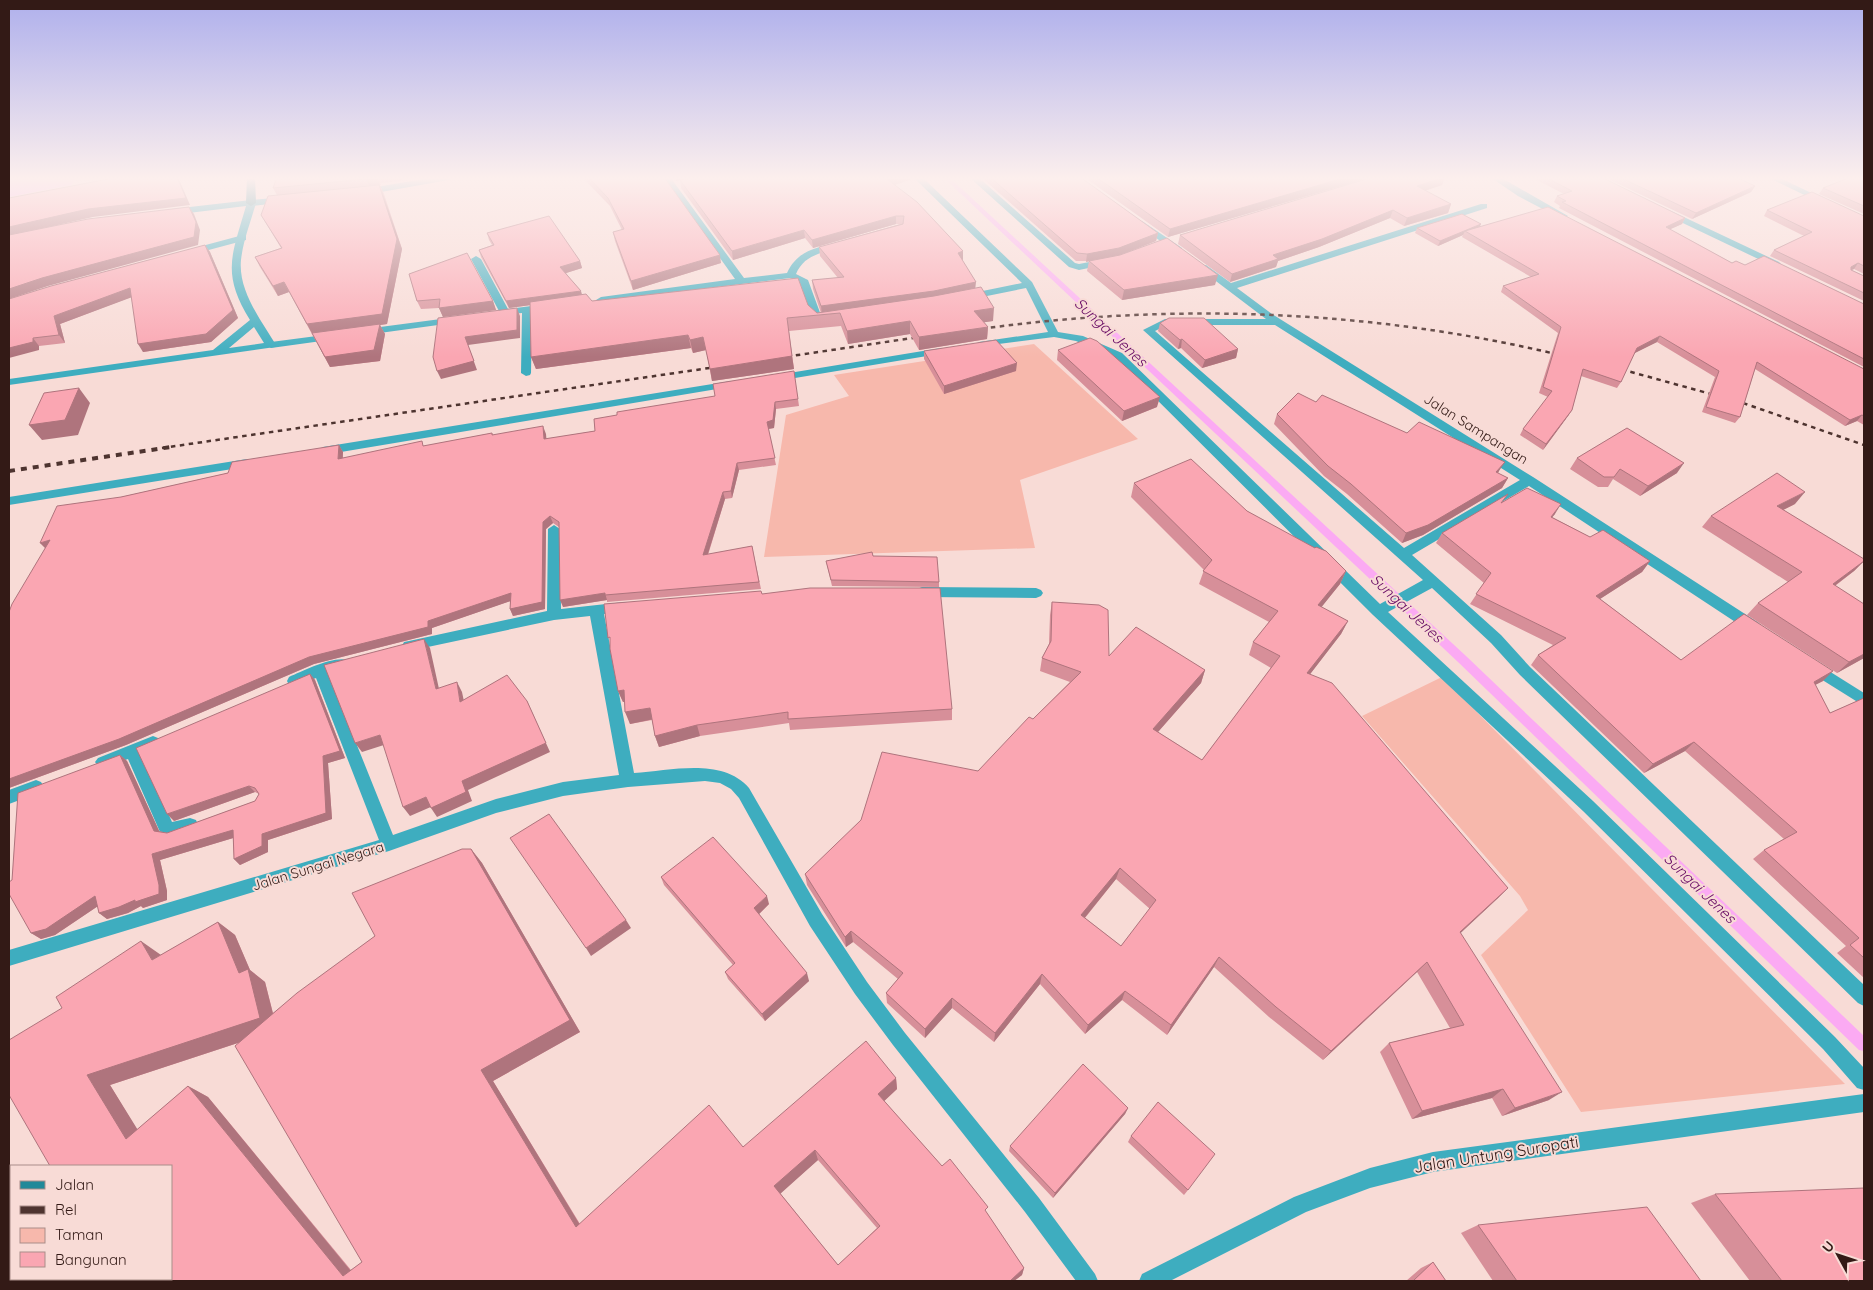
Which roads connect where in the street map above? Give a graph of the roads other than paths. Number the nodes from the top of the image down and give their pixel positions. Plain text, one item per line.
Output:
1 (712, 237) edge
2 (980, 237) edge
3 (1041, 237) edge
4 (1161, 237) edge
5 (1386, 237) edge
6 (1719, 237) edge
7 (243, 238) joint
8 (844, 244) edge
9 (176, 256) edge
10 (476, 259) dead end
11 (1116, 259) edge
12 (1783, 268) edge
13 (792, 275) junction
14 (742, 282) junction
15 (1029, 284) junction
16 (1230, 287) junction
17 (953, 300) edge
18 (595, 301) edge
19 (556, 306) edge
20 (527, 310) junction
21 (466, 318) edge
22 (837, 318) edge
23 (256, 320) junction
24 (1278, 322) junction
25 (358, 333) edge
26 (1054, 334) junction
27 (339, 336) edge
28 (271, 345) junction
29 (969, 347) edge
30 (950, 350) edge
31 (216, 353) junction
32 (526, 373) dead end
33 (762, 380) edge
34 (9, 382) edge
35 (742, 382) edge
36 (314, 452) edge
37 (255, 462) edge
38 (1529, 480) junction
39 (9, 501) edge
40 (554, 528) edge
41 (1403, 554) junction
42 (1433, 582) junction
43 (911, 592) edge
44 (1036, 593) dead end
45 (642, 604) edge
46 (1383, 608) junction
47 (596, 610) junction
48 (554, 615) junction
49 (1766, 636) edge
50 (392, 650) edge
51 (356, 660) edge
52 (1807, 662) edge
53 (320, 670) junction
54 (278, 688) edge
55 (1864, 700) edge
56 (168, 736) edge
57 (132, 751) junction
58 (88, 768) edge
59 (628, 780) junction
60 (53, 781) edge
61 (9, 797) edge
62 (202, 821) edge
63 (389, 844) junction
64 (9, 958) edge
65 (1864, 997) edge
66 (1864, 1081) edge
67 (1864, 1103) edge
68 (1088, 1281) edge
69 (1149, 1281) edge

1 - 14 street
2 - 15 street
3 - 11 street
4 - 16 street, Jalan Sampangan
5 - 16 street
6 - 12 street
7 - 9 street
7 - 23 street
8 - 13 street
10 - 20 street
13 - 14 street
13 - 22 street
14 - 18 street
15 - 17 street
15 - 26 street
16 - 24 street, Jalan Sampangan
19 - 20 street
20 - 32 street
21 - 25 street
23 - 28 street
23 - 31 street
24 - 38 street, Jalan Sampangan
24 - 41 street
26 - 29 street
26 - 46 street
27 - 28 street
28 - 31 street
30 - 33 street
31 - 34 street
35 - 36 street
37 - 39 street
38 - 41 street
38 - 49 street, Jalan Sampangan
40 - 48 street
41 - 42 street
42 - 46 street
42 - 65 street
43 - 44 street
45 - 47 street
46 - 66 street
47 - 48 street
47 - 59 street
48 - 50 street
51 - 53 street
52 - 55 street
53 - 54 street
53 - 63 street
56 - 57 street
57 - 58 street
57 - 62 street
59 - 63 street, Jalan Sungai Negara
59 - 68 street, Jalan Sungai Negara
60 - 61 street
63 - 64 street, Jalan Sungai Negara
67 - 69 street, Jalan Untung Suropati

